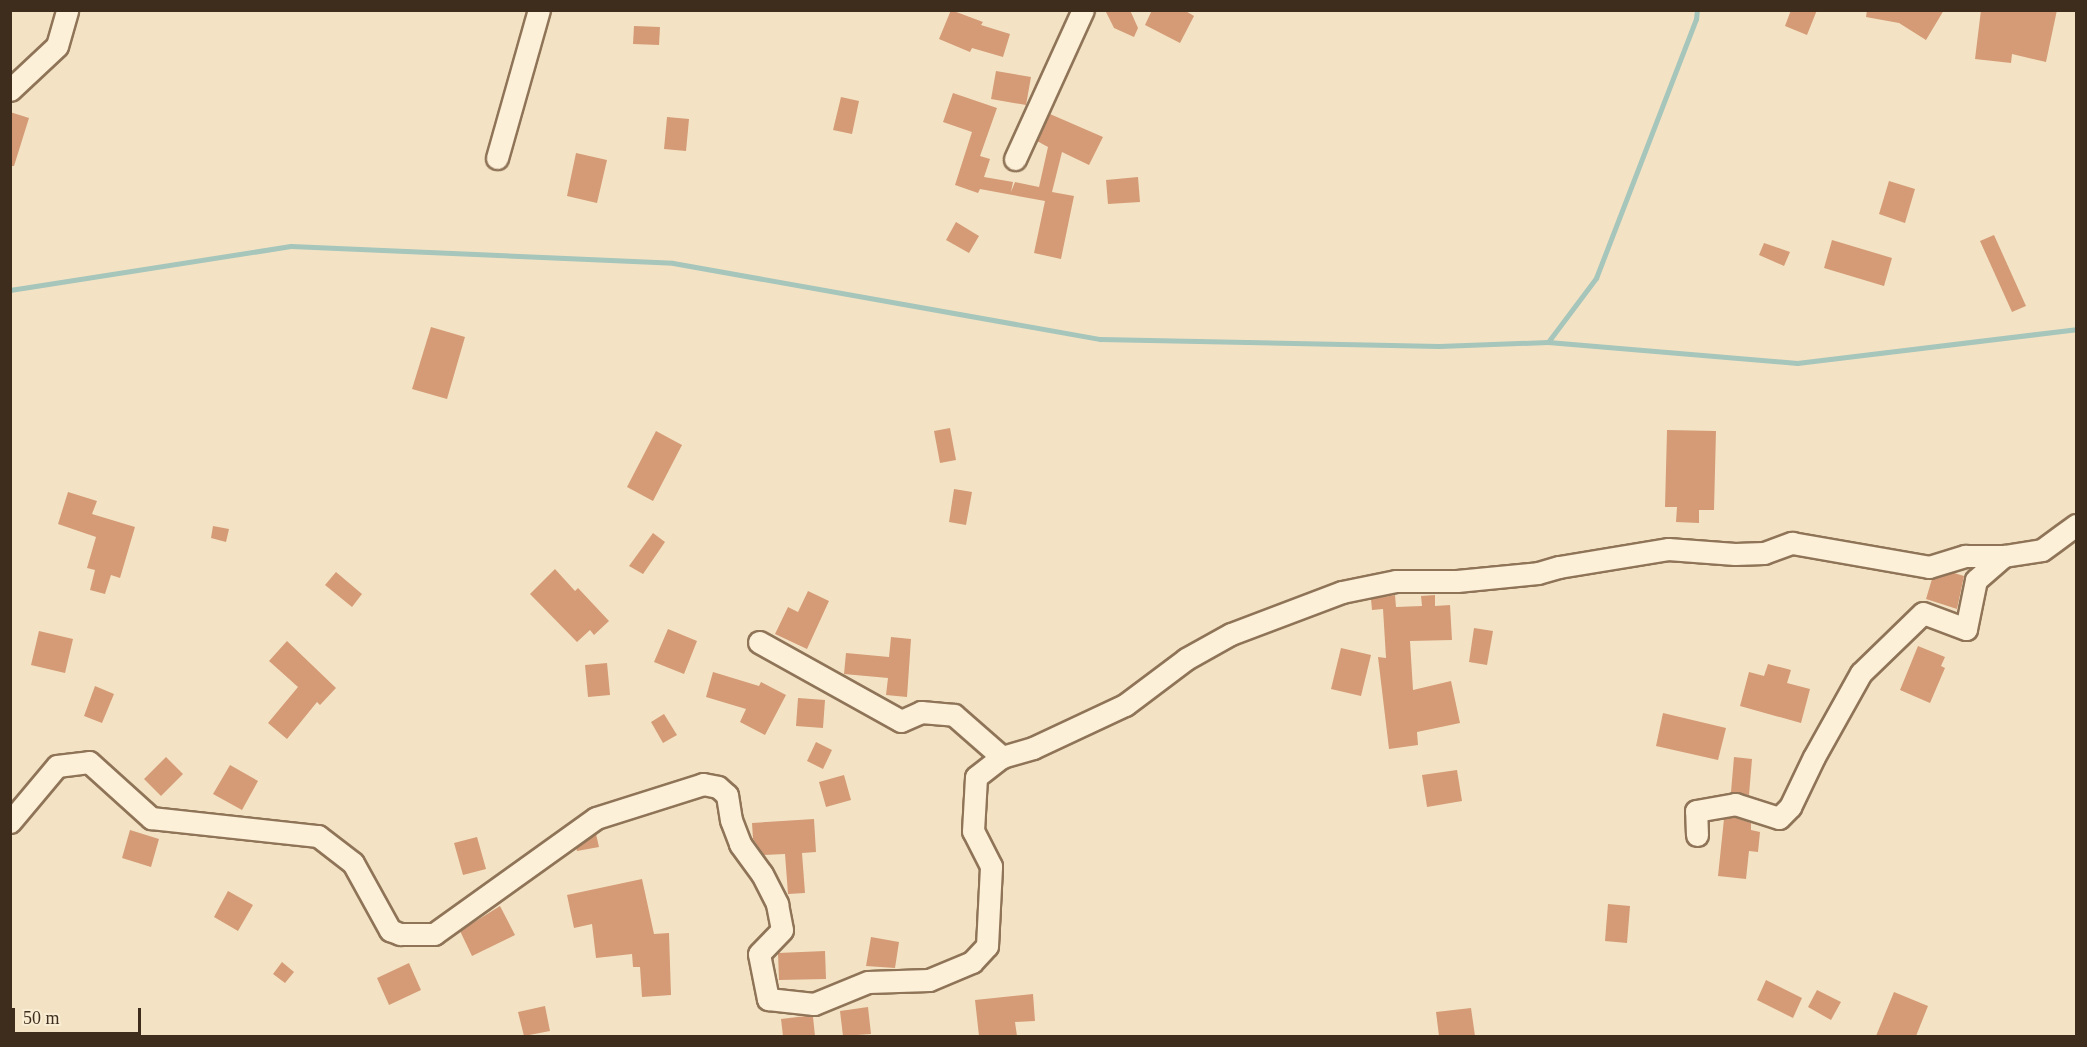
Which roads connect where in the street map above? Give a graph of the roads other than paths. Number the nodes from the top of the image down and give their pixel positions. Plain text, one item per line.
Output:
1 (67, 10) edge
2 (539, 10) edge
3 (1083, 10) edge
4 (10, 90) edge
5 (498, 158) dead end
6 (1015, 159) dead end
7 (2076, 525) edge
8 (2004, 556) junction
9 (759, 642) dead end
10 (1002, 757) junction
11 (10, 822) edge
12 (1697, 835) dead end

1 - 4 street
2 - 5 street
3 - 6 street
7 - 8 street
8 - 10 street
8 - 12 street
9 - 10 street
10 - 11 street

